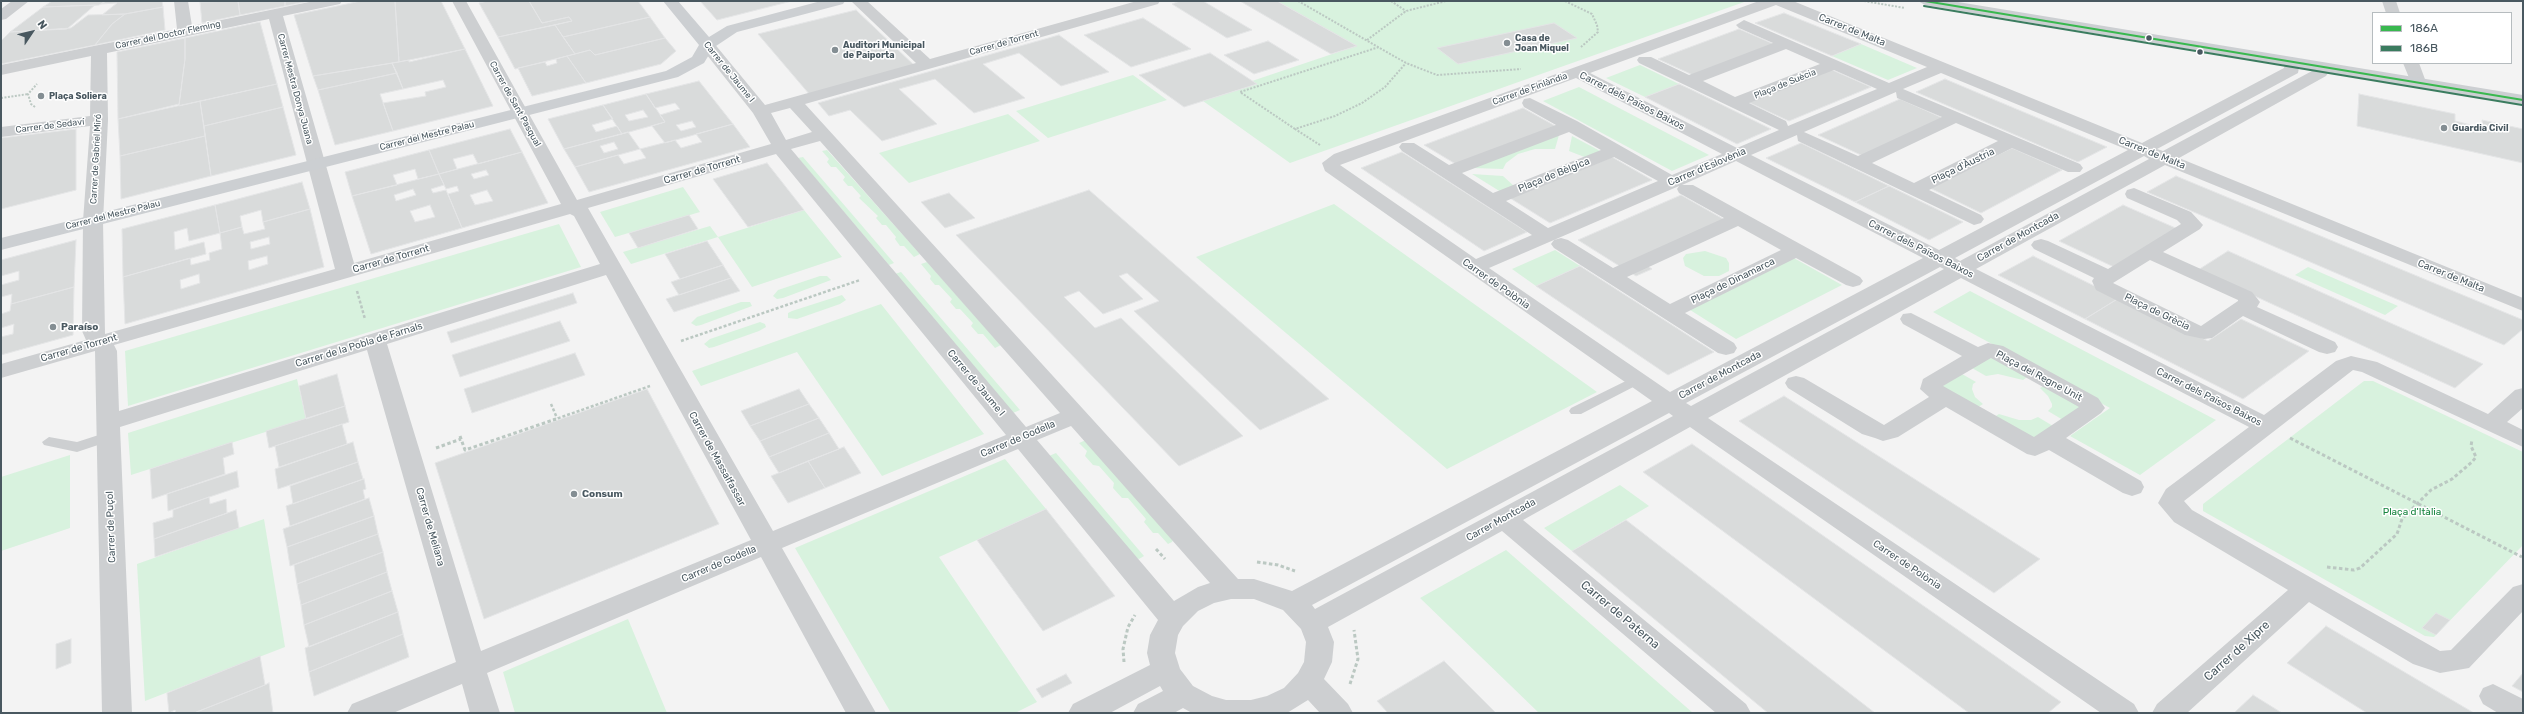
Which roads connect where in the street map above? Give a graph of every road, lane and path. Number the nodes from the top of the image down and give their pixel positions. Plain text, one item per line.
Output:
1 (22, 1) edge
2 (181, 1) edge
3 (332, 1) edge
4 (459, 1) edge
5 (670, 1) edge
6 (838, 1) edge
7 (858, 1) edge
8 (1153, 1) edge
9 (1298, 1) edge
10 (1391, 1) edge
11 (1446, 1) edge
12 (1565, 1) edge
13 (1574, 1) edge
14 (1773, 1) edge
15 (1780, 1) edge
16 (1925, 1) edge
17 (2389, 1) edge
18 (1571, 2) junction
19 (1406, 11) junction
20 (2394, 12) edge
21 (275, 13) junction
22 (1, 16) edge
23 (1744, 25) dead end
24 (185, 32) junction
25 (1367, 40) junction
26 (1787, 43) junction
27 (707, 45) junction
28 (1379, 47) junction
29 (1578, 49) dead end
30 (99, 50) junction
31 (1645, 60) dead end
32 (2292, 62) junction
33 (1406, 63) junction
34 (927, 64) junction
35 (1834, 64) junction
36 (2411, 64) edge
37 (2320, 66) junction
38 (1941, 67) junction
39 (1526, 68) dead end
40 (1, 70) edge
41 (1576, 72) junction
42 (41, 79) dead end
43 (1689, 81) junction
44 (2418, 82) junction
45 (1882, 85) dead end
46 (28, 94) junction
47 (1904, 94) dead end
48 (1, 98) edge
49 (2523, 100) edge
50 (794, 102) junction
51 (1530, 103) dead end
52 (1735, 103) junction
53 (40, 110) dead end
54 (761, 111) junction
55 (520, 112) junction
56 (1956, 117) junction
57 (99, 120) junction
58 (1571, 125) junction
59 (1780, 125) dead end
60 (1295, 129) junction
61 (1, 132) edge
62 (822, 135) junction
63 (1804, 137) dead end
64 (2012, 141) junction
65 (780, 147) junction
66 (1408, 147) dead end
67 (1616, 150) junction
68 (2143, 150) junction
69 (1328, 154) junction
70 (1736, 154) junction
71 (2163, 158) junction
72 (1857, 162) junction
73 (316, 164) junction
74 (2074, 168) dead end
75 (1448, 172) junction
76 (1665, 178) dead end
77 (1686, 189) dead end
78 (1914, 190) junction
79 (2134, 194) dead end
80 (1492, 200) junction
81 (572, 207) junction
82 (1739, 218) junction
83 (1974, 219) dead end
84 (93, 220) junction
85 (1540, 230) dead end
86 (1, 244) edge
87 (1561, 244) dead end
88 (2041, 245) dead end
89 (1796, 250) junction
90 (2150, 252) junction
91 (1939, 258) junction
92 (612, 267) junction
93 (1473, 267) junction
94 (1960, 269) junction
95 (1612, 276) junction
96 (351, 278) junction
97 (865, 278) dead end
98 (2109, 278) junction
99 (1853, 281) dead end
100 (2523, 305) edge
101 (2242, 308) junction
102 (1670, 312) junction
103 (1911, 318) dead end
104 (371, 333) junction
105 (100, 342) junction
106 (676, 343) dead end
107 (2327, 347) dead end
108 (1726, 348) dead end
109 (1978, 356) junction
110 (1, 371) edge
111 (1636, 380) junction
112 (1796, 382) dead end
113 (653, 385) dead end
114 (2523, 395) edge
115 (1944, 398) junction
116 (551, 404) dead end
117 (1680, 410) junction
118 (1576, 411) dead end
119 (1076, 415) junction
120 (557, 418) junction
121 (107, 430) junction
122 (2483, 430) junction
123 (2275, 431) junction
124 (1021, 438) junction
125 (2049, 439) junction
126 (2523, 439) edge
127 (50, 442) dead end
128 (430, 450) dead end
129 (2132, 487) dead end
130 (2418, 503) junction
131 (1504, 518) junction
132 (765, 545) junction
133 (2522, 557) edge
134 (2315, 579) junction
135 (1231, 589) junction
136 (2523, 594) edge
137 (1293, 603) junction
138 (1139, 608) dead end
139 (1173, 619) junction
140 (1312, 623) junction
141 (1352, 625) dead end
142 (471, 667) junction
143 (1125, 669) dead end
144 (1166, 670) junction
145 (1309, 681) junction
146 (1183, 694) junction
147 (2492, 696) dead end
148 (1342, 702) edge
149 (117, 713) edge
150 (362, 713) edge
151 (485, 713) edge
152 (861, 713) edge
153 (1083, 713) edge
154 (1148, 713) edge
155 (1251, 713) edge
156 (1736, 713) edge
157 (2124, 713) edge
158 (2167, 713) edge
159 (2523, 713) edge

1 - 22 street
2 - 24 street
3 - 21 street, Carrer del Doctor Fleming
4 - 55 street, Carrer de Sant Pasqual
5 - 27 street, Carrer de Jaume I
6 - 27 street, Carrer del Mestre Palau
7 - 34 street
8 - 34 street, Carrer de Torrent
9 - 25 path
10 - 19 path
11 - 19 path
12 - 18 path
13 - 18 path
14 - 41 street, Carrer de Finlàndia
15 - 38 street, Carrer de Malta
16 - 32 street
17 - 20 street
18 - 29 path
19 - 25 path
21 - 24 street, Carrer del Doctor Fleming
21 - 73 street, Carrer Mestra Donya Juana
23 - 26 street, Plaça de Suècia
24 - 30 street, Carrer del Doctor Fleming
25 - 28 path
26 - 35 street, Plaça de Suècia
26 - 43 street
27 - 54 street, Carrer de Jaume I
27 - 55 street, Carrer del Mestre Palau
28 - 33 path
28 - 60 path
30 - 40 street, Carrer del Doctor Fleming
30 - 57 street, Carrer de Gabriel Miró
31 - 43 street, Plaça de Suècia
32 - 37 street
32 - 68 street, Carrer de Montcada
33 - 39 path
33 - 60 path
34 - 50 street, Carrer de Torrent
35 - 45 street, Plaça de Suècia
35 - 52 street, Plaça de Suècia
36 - 44 street
37 - 44 street
37 - 71 street, Carrer de Montcada
38 - 68 street, Carrer de Malta
38 - 70 street, Carrer d'Eslovènia
41 - 69 street, Carrer de Finlàndia
41 - 70 street, Carrer dels Països Baixos
42 - 46 path
43 - 52 street, Plaça de Suècia
44 - 49 street
46 - 48 path
46 - 53 path
47 - 56 street, Plaça d'Àustria
50 - 54 street, Carrer de Torrent
50 - 62 street
51 - 58 street
52 - 59 street, Plaça de Suècia
54 - 65 street, Carrer de Jaume I
55 - 73 street, Carrer del Mestre Palau
55 - 81 street, Carrer de Sant Pasqual
56 - 64 street, Plaça d'Àustria
56 - 72 street
57 - 61 street, Carrer de Sedaví
57 - 84 street, Carrer de Gabriel Miró
58 - 67 street
58 - 75 street
60 - 69 path
62 - 65 street
62 - 119 street
63 - 72 street, Plaça d'Àustria
64 - 74 street, Plaça d'Àustria
64 - 78 street, Plaça d'Àustria
65 - 81 street, Carrer de Torrent
65 - 124 street, Carrer de Jaume I
66 - 75 street
67 - 76 street
67 - 80 street, Plaça de Bèlgica
68 - 71 street, Carrer de Malta
68 - 91 street, Carrer de Montcada
69 - 93 street, Carrer de Polònia
70 - 91 street, Carrer dels Països Baixos
70 - 93 street, Carrer d'Eslovènia
71 - 94 street, Carrer de Montcada
71 - 100 street, Carrer de Malta
72 - 78 street, Plaça d'Àustria
73 - 84 street, Carrer del Mestre Palau
73 - 96 street, Carrer Mestra Donya Juana
75 - 80 street
77 - 82 street
78 - 83 street, Plaça d'Àustria
79 - 90 street
80 - 85 street
81 - 92 street, Carrer de Massalfassar
81 - 96 street, Carrer de Torrent
82 - 89 street
82 - 95 street
84 - 86 street, Carrer del Mestre Palau
84 - 105 street, Carrer de Gabriel Miró
87 - 95 street
88 - 98 street
89 - 99 street
89 - 102 street, Plaça de Dinamarca
90 - 98 street
90 - 101 street
91 - 94 street, Carrer dels Països Baixos
91 - 117 street, Carrer de Montcada
92 - 104 street, Carrer de la Pobla de Farnals
92 - 132 street, Carrer de Massalfassar
93 - 111 street, Carrer de Polònia
94 - 117 street, Carrer de Montcada
94 - 123 street, Carrer dels Països Baixos
95 - 102 street
96 - 104 path
96 - 105 street, Carrer de Torrent
97 - 106 path
98 - 101 street, Plaça de Grècia
101 - 107 street
102 - 108 street
103 - 109 street
104 - 121 street, Carrer de la Pobla de Farnals
104 - 142 street, Carrer de Meliana
105 - 110 street, Carrer de Torrent
105 - 121 street, Carrer de Puçol
109 - 115 street, Plaça del Regne Unit
109 - 125 street, Plaça del Regne Unit
111 - 117 street, Carrer de Polònia
111 - 118 lane
112 - 115 street
113 - 120 path
114 - 122 street
115 - 125 street, Plaça del Regne Unit
116 - 120 path
117 - 131 street, Carrer Montcada
117 - 137 street
117 - 157 street, Carrer de Polònia
119 - 124 street, Carrer de Godella
119 - 135 street
120 - 128 path
121 - 127 lane
121 - 149 street, Carrer de Puçol
122 - 123 street
122 - 126 street
122 - 130 path
123 - 130 path
123 - 134 street
124 - 132 street, Carrer de Godella
124 - 139 street, Carrer de Jaume I
125 - 129 street
130 - 133 path
130 - 134 path
131 - 140 street, Carrer Montcada
131 - 156 street, Carrer de Paterna
132 - 142 street, Carrer de Godella
132 - 152 street, Carrer de Massalfassar
134 - 136 street
134 - 158 street, Carrer de Xipre
135 - 137 street
135 - 139 street
137 - 140 street
138 - 143 path
139 - 144 street
140 - 145 street
141 - 148 path
142 - 150 street, Carrer de Godella
142 - 151 street, Carrer de Meliana
144 - 146 street
144 - 153 street
145 - 148 street
145 - 155 street
146 - 154 street
146 - 155 street
147 - 159 street

